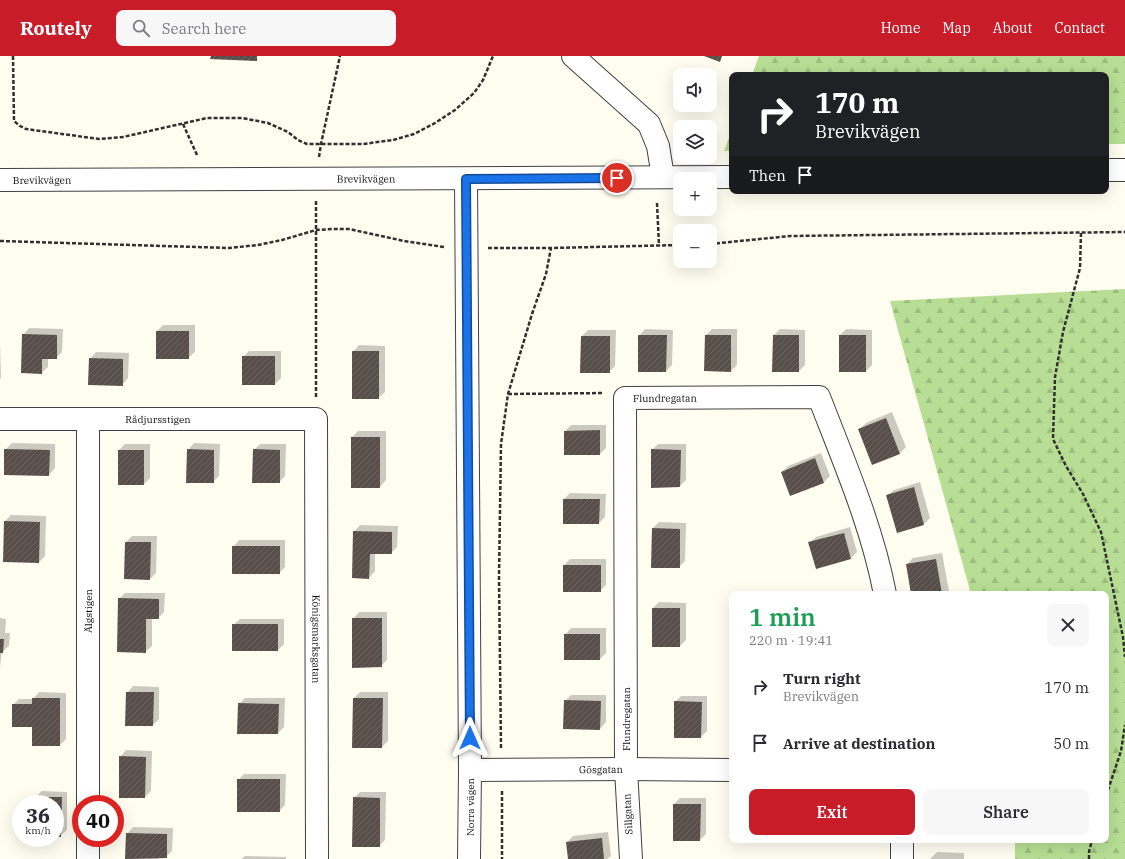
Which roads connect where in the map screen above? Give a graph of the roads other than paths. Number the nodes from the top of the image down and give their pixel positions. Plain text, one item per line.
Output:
1 (573, 56) edge
2 (1109, 170) edge
3 (1125, 170) edge
4 (663, 177) junction
5 (729, 177) edge
6 (466, 179) junction
7 (0, 180) edge
8 (0, 419) edge
9 (88, 419) junction
10 (316, 419) joint
11 (884, 591) edge
12 (626, 769) junction
13 (470, 770) junction
14 (729, 770) edge
15 (88, 795) edge
16 (902, 843) edge
17 (88, 847) edge
18 (88, 859) edge
19 (316, 859) edge
20 (469, 859) edge
21 (631, 859) edge
22 (902, 859) edge

1 - 4 street
2 - 3 street
4 - 5 street, Brevikvägen
4 - 6 street, Brevikvägen
6 - 7 street, Brevikvägen
6 - 13 street, Norra vägen
8 - 9 street, Rådjursstigen
9 - 10 street, Rådjursstigen
9 - 15 street, Älgstigen
10 - 19 street, Königsmarksgatan
11 - 12 street, Flundregatan
12 - 13 street, Gösgatan
12 - 14 street, Gösgatan
12 - 21 street, Sillgatan
13 - 20 street, Norra vägen
16 - 22 street
17 - 18 street

